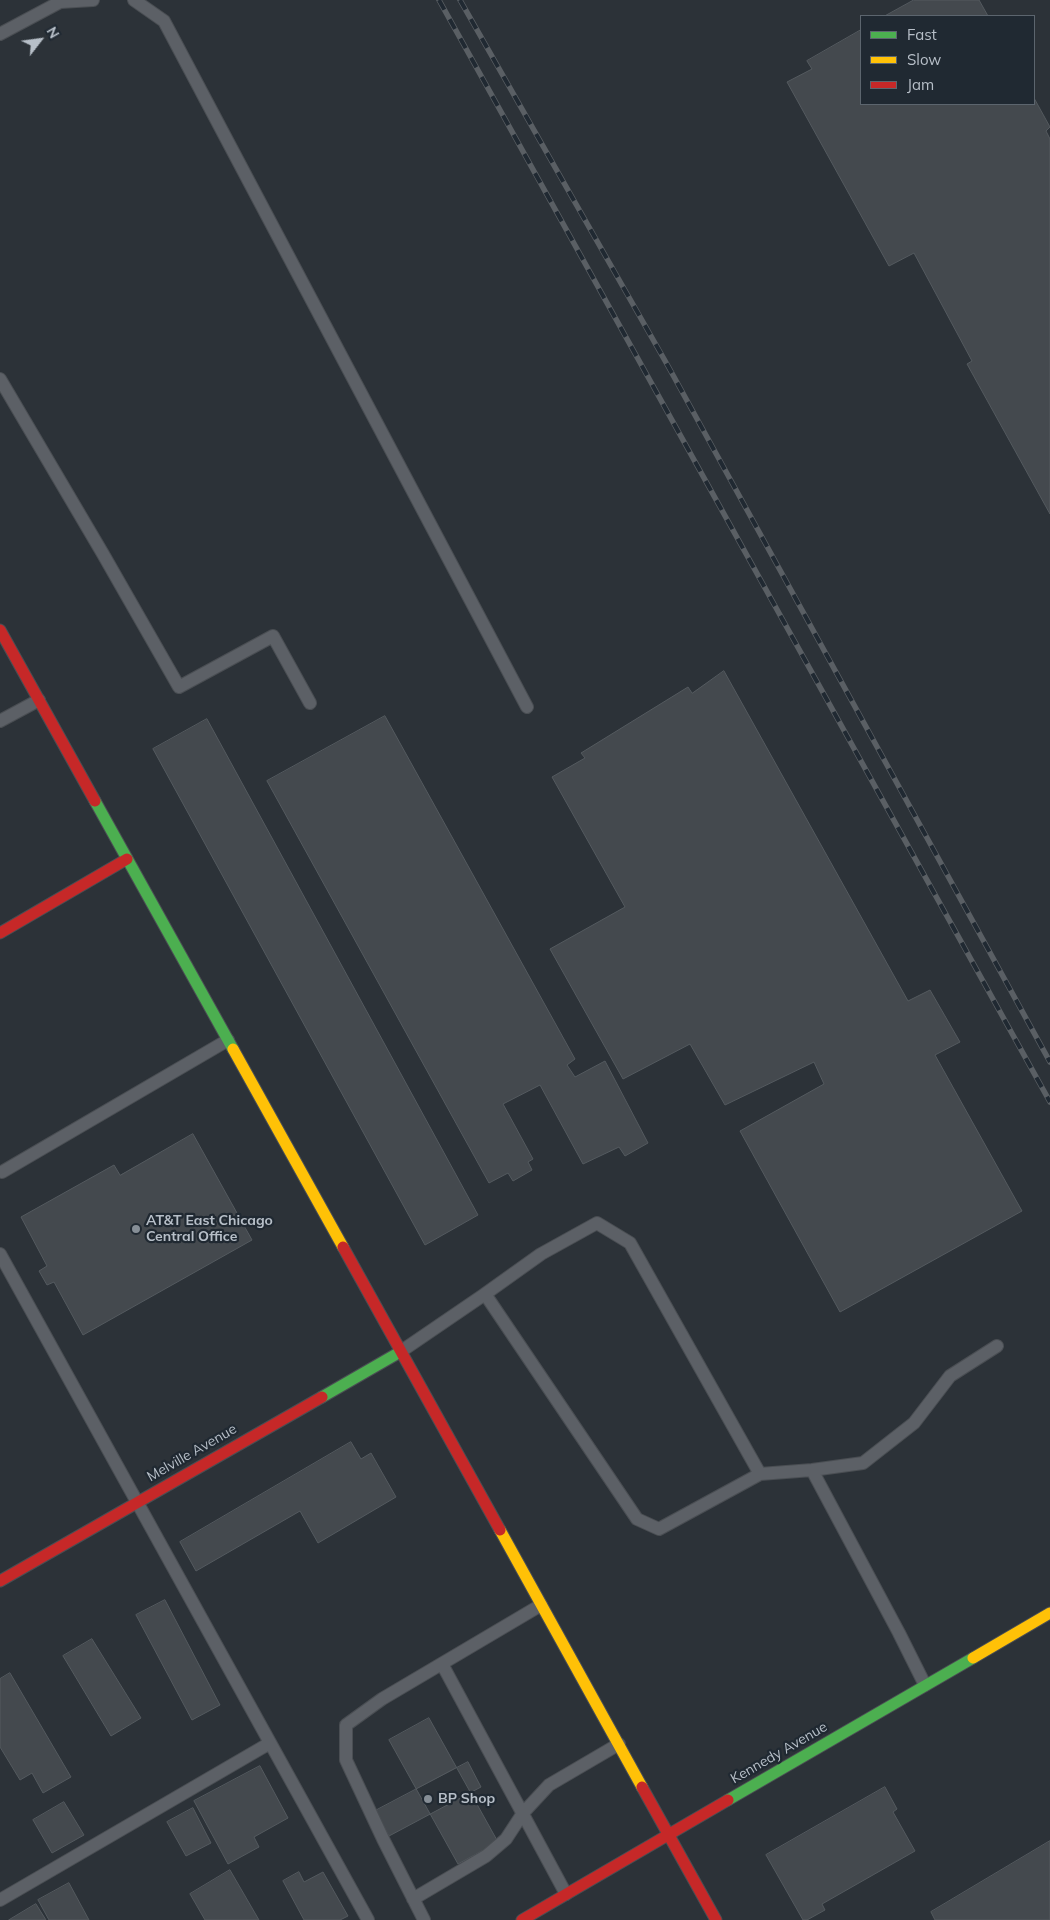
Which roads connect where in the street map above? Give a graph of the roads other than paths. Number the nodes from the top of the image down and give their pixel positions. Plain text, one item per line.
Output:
1 (92, 0) edge
2 (134, 0) edge
3 (0, 34) edge
4 (0, 379) edge
5 (0, 630) edge
6 (39, 700) junction
7 (310, 702) dead end
8 (527, 707) dead end
9 (0, 721) edge
10 (127, 858) junction
11 (0, 933) edge
12 (228, 1040) junction
13 (2, 1172) dead end
14 (1, 1260) edge
15 (485, 1294) junction
16 (997, 1346) dead end
17 (400, 1352) junction
18 (812, 1470) junction
19 (760, 1474) junction
20 (137, 1502) junction
21 (0, 1581) edge
22 (541, 1605) junction
23 (1050, 1613) edge
24 (442, 1664) junction
25 (925, 1685) junction
26 (270, 1743) junction
27 (618, 1744) junction
28 (523, 1813) junction
29 (668, 1834) junction
30 (566, 1894) junction
31 (414, 1899) junction
32 (0, 1900) edge
33 (368, 1920) edge
34 (424, 1920) edge
35 (522, 1920) edge
36 (716, 1920) edge

1 - 3 lane
2 - 8 lane
4 - 7 lane
5 - 6 main road
6 - 9 lane
6 - 10 main road
10 - 11 main road
10 - 12 main road
12 - 13 lane
12 - 17 main road
14 - 20 lane
15 - 17 lane
15 - 19 lane
15 - 19 lane
16 - 18 lane
17 - 20 main road, Melville Avenue
17 - 22 main road
18 - 19 lane
18 - 25 lane
20 - 21 main road, Melville Avenue
20 - 26 lane
22 - 24 lane
22 - 27 main road
23 - 25 main road, Kennedy Avenue
24 - 28 lane
24 - 31 lane
25 - 29 main road, Kennedy Avenue
26 - 32 lane
26 - 33 lane
27 - 28 lane
27 - 29 main road
28 - 30 lane
28 - 31 lane
29 - 30 main road, Kennedy Avenue
29 - 36 main road
30 - 35 main road, Kennedy Avenue
31 - 34 lane

